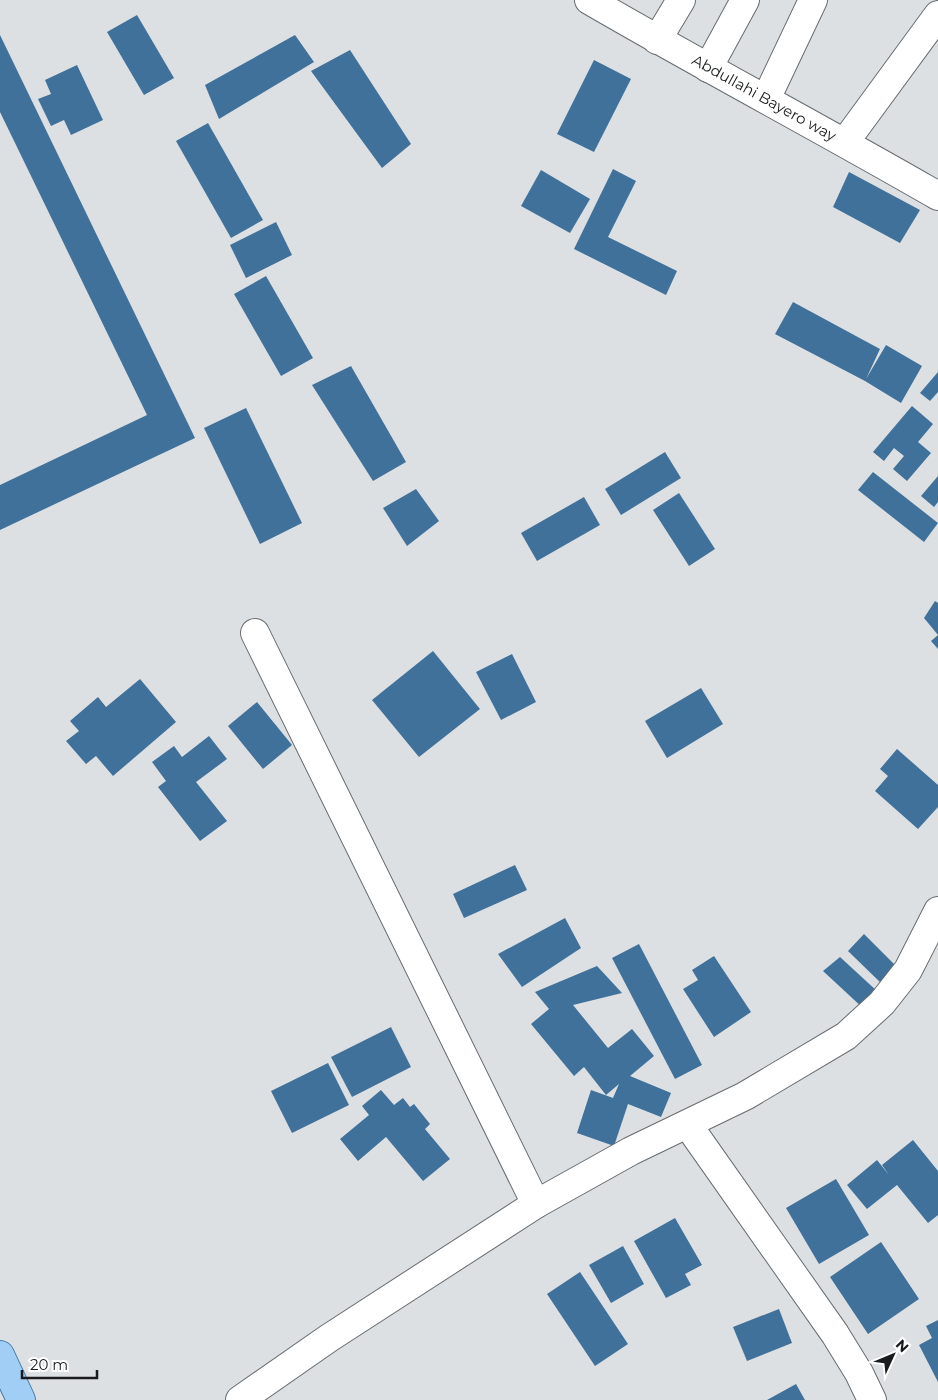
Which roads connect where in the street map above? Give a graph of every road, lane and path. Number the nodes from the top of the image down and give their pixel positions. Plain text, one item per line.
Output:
1 (589, 0) edge
2 (681, 0) edge
3 (745, 0) edge
4 (813, 0) edge
5 (938, 15) edge
6 (657, 40) junction
7 (708, 68) junction
8 (766, 99) junction
9 (845, 142) junction
10 (938, 196) edge
11 (255, 633) dead end
12 (938, 911) edge
13 (688, 1125) junction
14 (536, 1204) junction
15 (0, 1355) edge
16 (21, 1400) edge
17 (240, 1400) edge
18 (872, 1400) edge

1 - 6 street, Abdullahi Bayero way
2 - 6 street
3 - 7 street
4 - 8 street
5 - 9 street
6 - 7 street, Abdullahi Bayero way
7 - 8 street, Abdullahi Bayero way
8 - 9 street, Abdullahi Bayero way
9 - 10 street, Abdullahi Bayero way
11 - 14 street
12 - 13 street
13 - 14 street
13 - 18 street
14 - 17 street
15 - 16 main road

